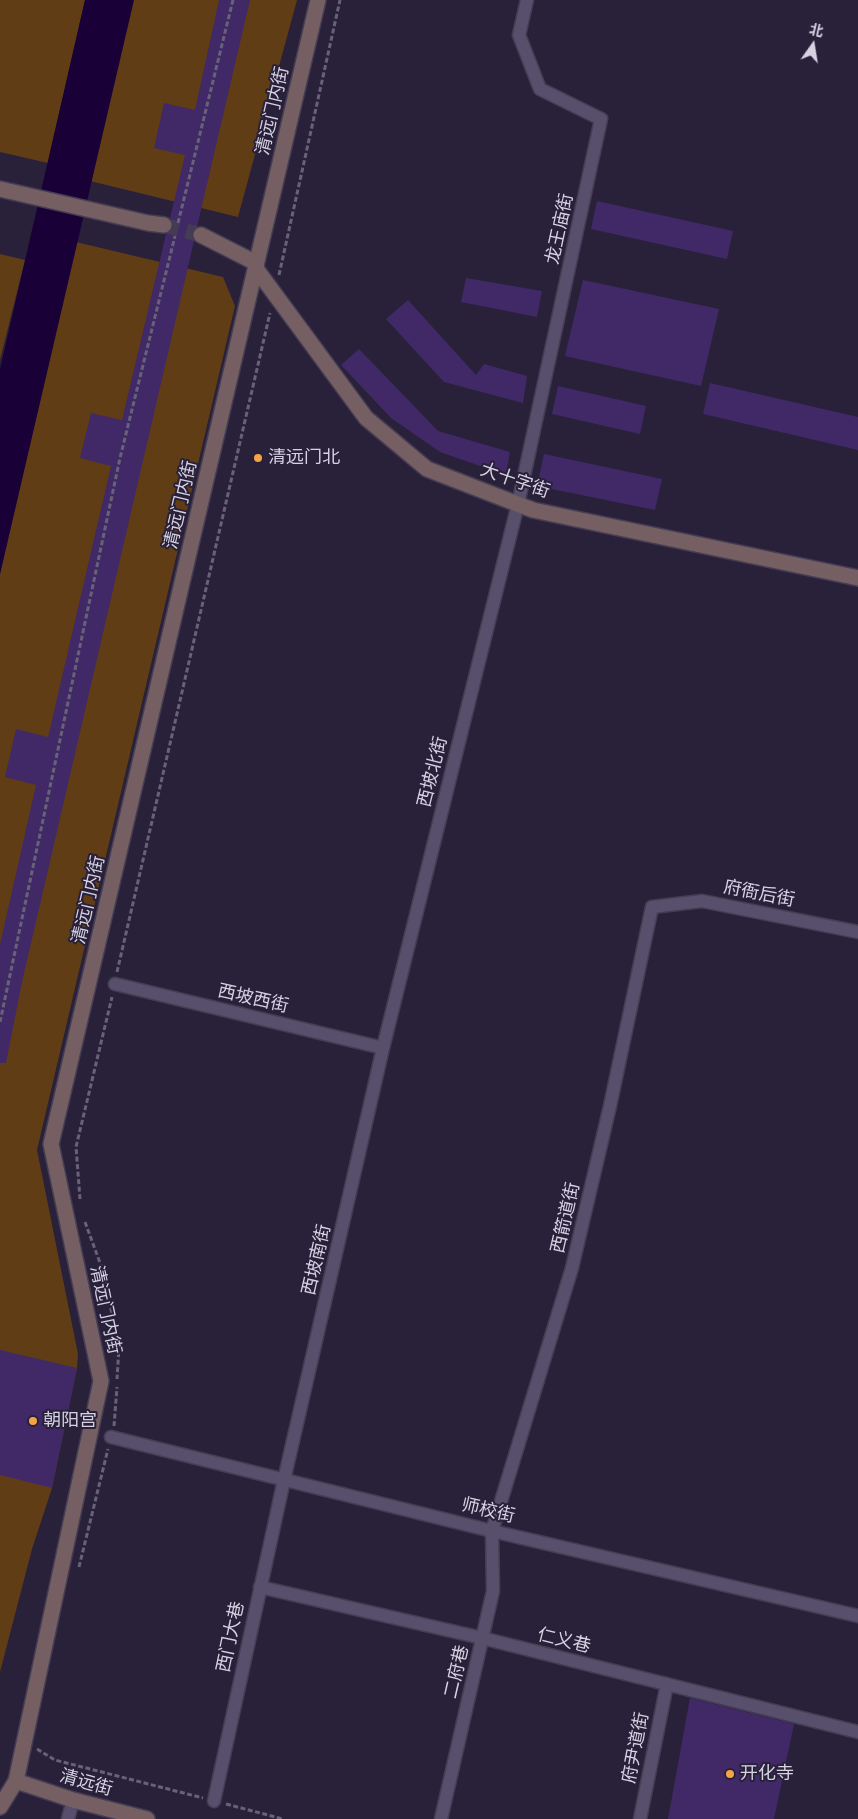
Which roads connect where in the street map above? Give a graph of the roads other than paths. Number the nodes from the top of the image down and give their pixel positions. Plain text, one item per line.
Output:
1 (318, 0) edge
2 (527, 0) edge
3 (0, 189) edge
4 (164, 225) tunnel mouth
5 (201, 234) tunnel mouth
6 (256, 263) junction
7 (518, 504) junction
8 (858, 578) edge
9 (652, 907) joint
10 (858, 932) edge
11 (115, 984) road end
12 (383, 1048) junction
13 (111, 1438) road end
14 (284, 1480) junction
15 (492, 1531) junction
16 (260, 1587) junction
17 (858, 1616) edge
18 (482, 1638) junction
19 (666, 1684) junction
20 (858, 1732) edge
21 (16, 1781) junction
22 (73, 1800) junction
23 (214, 1801) road end
24 (0, 1807) edge
25 (68, 1819) edge
26 (147, 1819) edge
27 (441, 1819) edge
28 (640, 1819) edge

1 - 6 main road, 清远门内街
2 - 7 street, 龙王庙街
3 - 4 main road
5 - 6 main road
6 - 7 main road, 大十字街
6 - 21 main road, 清远门内街
7 - 8 main road, 大十字街
7 - 12 street, 西坡北街
9 - 10 street, 府衙后街
9 - 15 street, 西箭道街
11 - 12 street, 西坡西街
12 - 14 street, 西坡南街
13 - 14 street, 师校街
14 - 15 street, 师校街
14 - 16 street, 西门大巷
15 - 17 street, 师校街
15 - 18 street, 二府巷
16 - 18 street, 仁义巷
16 - 23 street, 西门大巷
18 - 19 street, 仁义巷
18 - 27 street, 二府巷
19 - 20 street, 仁义巷
19 - 28 street, 府尹道街
21 - 22 main road, 清远街
21 - 24 main road, 清远门内街
22 - 25 street
22 - 26 main road, 清远街

